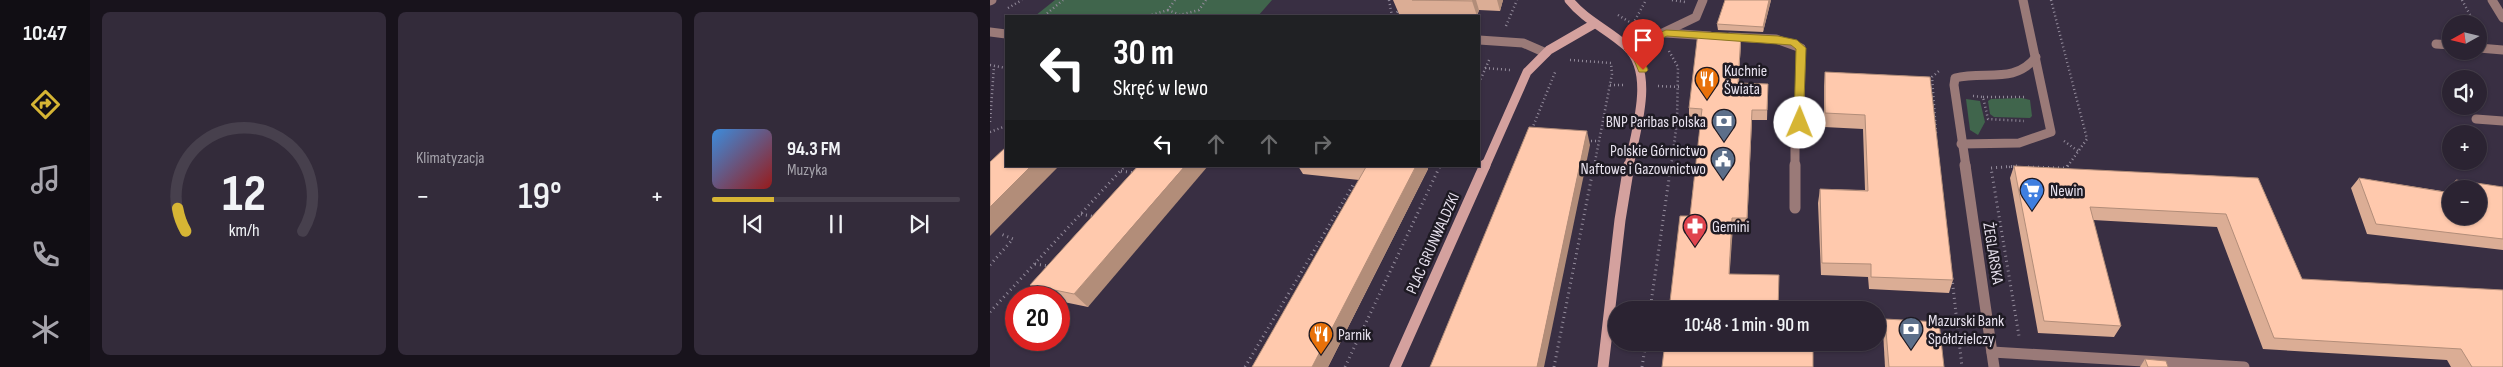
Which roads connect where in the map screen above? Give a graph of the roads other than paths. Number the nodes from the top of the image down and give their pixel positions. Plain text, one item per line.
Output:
1 (1569, 0) edge
2 (1703, 0) edge
3 (2023, 0) edge
4 (2492, 0) edge
5 (2503, 18) edge
6 (1594, 24) junction
7 (990, 32) edge
8 (1666, 33) junction
9 (1005, 34) edge
10 (1480, 40) edge
11 (2436, 44) dead end
12 (2442, 44) edge
13 (1629, 49) junction
14 (2488, 49) edge
15 (2503, 50) edge
16 (1546, 53) junction
17 (2036, 57) junction
18 (2476, 119) dead end
19 (2503, 121) edge
20 (1961, 144) junction
21 (1795, 208) dead end
22 (1992, 352) junction
23 (1395, 367) edge
24 (1603, 367) edge
25 (1994, 367) edge
26 (2244, 367) edge

1 - 6 street
2 - 8 street
3 - 17 street
4 - 5 street
6 - 13 street
6 - 16 street, PLAC GRUNWALDZKI
7 - 9 street
8 - 13 street
8 - 21 street
10 - 16 street
11 - 12 street
13 - 24 street
14 - 15 street
16 - 23 street, PLAC GRUNWALDZKI
17 - 20 street, ŻEGLARSKA
17 - 20 street
18 - 19 street
20 - 22 street, ŻEGLARSKA
22 - 25 street, ŻEGLARSKA
22 - 26 street

